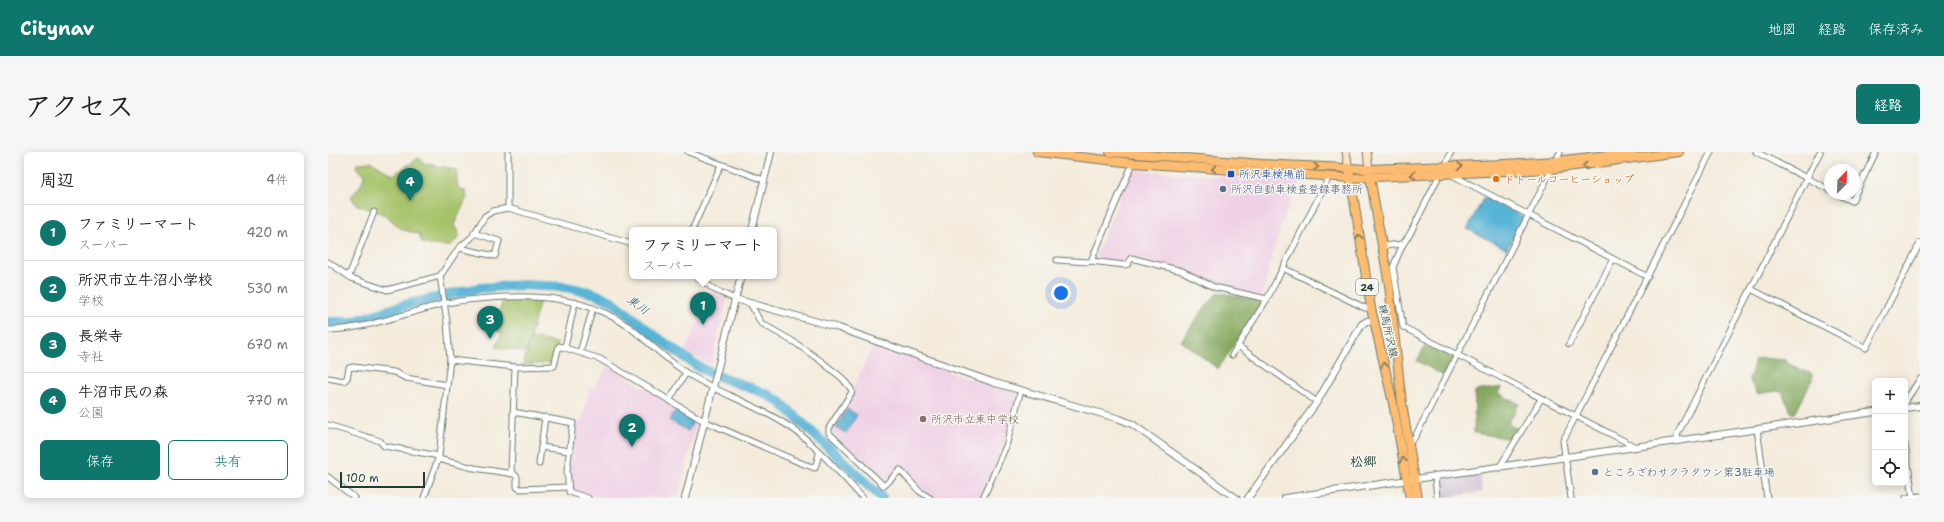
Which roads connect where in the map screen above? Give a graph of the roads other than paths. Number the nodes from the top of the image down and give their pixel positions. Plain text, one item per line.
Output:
1 (508, 152) edge
2 (688, 152) edge
3 (771, 152) edge
4 (1037, 152) edge
5 (1110, 152) edge
6 (1346, 152) edge
7 (1367, 152) edge
8 (1451, 152) edge
9 (1560, 152) edge
10 (1632, 152) edge
11 (1679, 152) edge
12 (1711, 152) edge
13 (1756, 152) edge
14 (1820, 152) edge
15 (1876, 152) edge
16 (1556, 161) junction
17 (1133, 163) junction
18 (721, 165) junction
19 (1552, 169) junction
20 (1445, 171) junction
21 (1350, 173) junction
22 (1369, 173) junction
23 (1329, 176) junction
24 (1807, 179) junction
25 (764, 180) junction
26 (1860, 185) edge
27 (1824, 187) edge
28 (508, 208) junction
29 (374, 212) dead end
30 (1528, 216) junction
31 (693, 227) edge
32 (753, 227) edge
33 (474, 233) junction
34 (629, 243) edge
35 (1920, 243) edge
36 (1403, 244) junction
37 (1382, 246) junction
38 (459, 248) junction
39 (1613, 259) junction
40 (1056, 260) dead end
41 (1091, 260) junction
42 (328, 262) edge
43 (1283, 268) junction
44 (349, 276) junction
45 (440, 276) junction
46 (1648, 277) junction
47 (699, 279) edge
48 (740, 279) edge
49 (1751, 289) junction
50 (735, 299) junction
51 (1267, 300) junction
52 (443, 302) junction
53 (575, 302) junction
54 (750, 303) junction
55 (593, 308) junction
56 (1371, 308) junction
57 (1374, 320) junction
58 (328, 330) edge
59 (1569, 344) dead end
60 (1238, 346) junction
61 (565, 348) junction
62 (580, 352) junction
63 (1232, 355) dead end
64 (1457, 356) junction
65 (450, 360) junction
66 (515, 367) junction
67 (686, 373) junction
68 (328, 378) edge
69 (1920, 379) edge
70 (447, 385) junction
71 (713, 386) junction
72 (1021, 390) junction
73 (1908, 397) edge
74 (670, 399) junction
75 (1541, 399) junction
76 (1317, 402) junction
77 (1920, 406) edge
78 (1908, 408) edge
79 (513, 412) junction
80 (1872, 412) edge
81 (544, 417) junction
82 (1576, 417) junction
83 (704, 420) junction
84 (328, 425) edge
85 (1757, 429) junction
86 (1678, 441) junction
87 (1409, 443) junction
88 (541, 447) junction
89 (1637, 447) junction
90 (1906, 450) edge
91 (570, 451) junction
92 (819, 454) junction
93 (438, 457) junction
94 (1565, 457) junction
95 (539, 464) dead end
96 (1499, 468) junction
97 (511, 473) junction
98 (328, 477) edge
99 (1435, 477) junction
100 (1411, 480) junction
101 (568, 487) junction
102 (1920, 496) edge
103 (356, 498) edge
104 (424, 498) edge
105 (588, 498) edge
106 (685, 498) edge
107 (863, 498) edge
108 (930, 498) edge
109 (983, 498) edge
110 (1236, 498) edge
111 (1248, 498) edge
112 (1285, 498) edge
113 (1410, 498) edge
114 (1418, 498) edge
115 (1438, 498) edge
116 (1571, 498) edge
117 (1767, 498) edge
118 (1906, 498) edge
119 (1913, 498) edge

1 - 28 street
2 - 18 street
3 - 25 street
4 - 17 main road
5 -> 21 main road
6 - 21 main road
7 - 22 main road
8 - 20 street
9 - 16 street
10 - 16 main road
11 -> 19 main road
12 - 46 street
13 - 24 street
14 - 24 street
15 - 26 street
20 -> 16 main road
23 -> 17 main road
17 - 41 street
18 - 25 street
18 - 31 street
19 - 20 main road
19 - 30 street
20 - 22 main road
20 - 30 street
20 - 36 street
21 - 22 main road
21 - 23 main road
56 -> 21 main road, 練馬所沢線 / 24
22 - 37 main road, 練馬所沢線 / 24
23 - 43 street
24 - 27 street
24 - 49 street
25 - 32 street
28 - 33 street
28 - 34 street
29 - 44 street
30 - 39 street
30 - 64 street
33 - 38 street
33 - 38 street
35 - 49 street
36 - 37 street
36 - 64 street
37 - 87 main road, 練馬所沢線 / 24
38 - 45 street
39 - 46 street
39 - 59 street
40 - 41 street
41 - 51 street
42 - 44 street
43 - 51 street
43 - 56 street
44 - 45 street
45 - 52 street
46 - 82 street
47 - 50 street
48 - 50 street
49 - 86 street
50 - 54 street
50 - 71 street
51 - 60 street
52 - 53 street
52 - 58 street
52 - 65 street
53 - 55 street
53 - 61 street
54 - 72 street
54 - 108 street
55 - 62 street
55 - 67 street
56 - 57 main road, 練馬所沢線 / 24
57 - 76 street
100 -> 57 main road, 練馬所沢線 / 24
60 - 63 street
60 - 76 street
61 - 62 street
61 - 66 street
62 - 74 street
64 - 75 street
64 - 87 street
65 - 66 street
65 - 70 street
66 - 79 street
67 - 71 street
67 - 74 street
68 - 70 street
69 - 73 street
70 - 93 street
71 - 83 street
71 - 92 street
72 - 109 street
72 - 110 street
74 - 83 street
75 - 82 street
75 - 96 street
76 - 111 street
77 - 78 street
79 - 81 street
79 - 97 street
80 - 85 street
81 - 88 street
81 - 91 street
82 - 89 street
82 - 94 street
83 - 92 street
83 - 106 street
84 - 93 street
85 - 86 street
85 - 117 street
86 - 89 street
87 - 100 main road, 練馬所沢線 / 24
88 - 91 street
88 - 95 street
89 - 94 street
90 - 119 street
91 - 101 street
92 - 107 street
93 - 97 street
93 - 104 street
94 - 96 street
94 - 116 street
96 - 99 street
97 - 101 street
98 - 103 street
99 - 100 street
99 - 115 street
100 - 112 street
100 - 113 main road, 練馬所沢線 / 24
100 - 114 main road, 練馬所沢線 / 24
101 - 105 street
102 - 119 street
118 - 119 street

